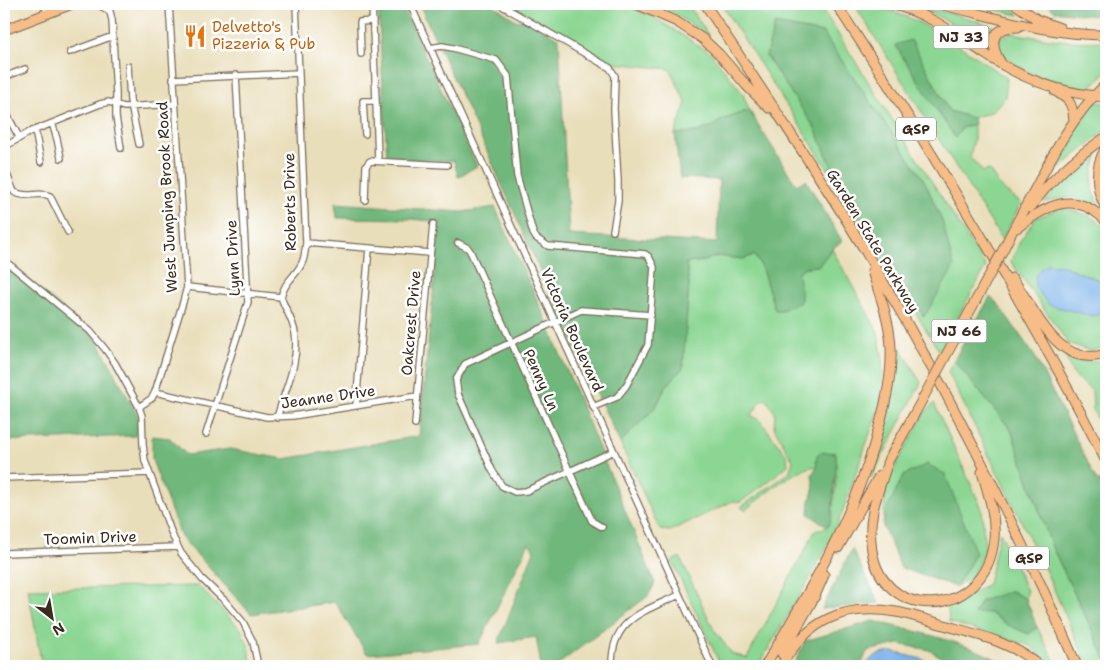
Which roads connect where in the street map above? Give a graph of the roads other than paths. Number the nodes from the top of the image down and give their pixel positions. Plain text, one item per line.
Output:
1 (44, 4) edge
2 (72, 4) edge
3 (96, 4) edge
4 (169, 4) edge
5 (296, 4) edge
6 (372, 4) edge
7 (410, 4) edge
8 (499, 4) edge
9 (636, 4) edge
10 (705, 4) edge
11 (836, 4) edge
12 (890, 4) edge
13 (939, 4) edge
14 (1015, 4) edge
15 (108, 7) edge
16 (48, 13) junction
17 (373, 21) junction
18 (1028, 27) junction
19 (4, 30) edge
20 (1086, 35) junction
21 (1106, 35) edge
22 (113, 36) junction
23 (430, 48) junction
24 (70, 52) dead end
25 (361, 54) dead end
26 (1002, 64) junction
27 (128, 66) dead end
28 (25, 69) dead end
29 (298, 72) junction
30 (236, 75) junction
31 (4, 77) edge
32 (173, 79) junction
33 (1106, 84) edge
34 (1044, 85) junction
35 (1093, 96) junction
36 (1106, 98) edge
37 (376, 100) junction
38 (116, 104) junction
39 (175, 104) junction
40 (132, 107) junction
41 (4, 109) edge
42 (1074, 120) junction
43 (783, 122) junction
44 (52, 123) junction
45 (35, 130) junction
46 (365, 134) dead end
47 (20, 137) junction
48 (1106, 137) edge
49 (139, 144) dead end
50 (4, 146) edge
51 (121, 148) dead end
52 (1106, 148) edge
53 (61, 158) dead end
54 (378, 160) junction
55 (41, 162) dead end
56 (446, 165) dead end
57 (4, 167) edge
58 (365, 200) dead end
59 (1106, 208) edge
60 (1106, 222) edge
61 (433, 224) dead end
62 (1015, 227) junction
63 (68, 232) dead end
64 (613, 232) dead end
65 (306, 243) junction
66 (458, 243) dead end
67 (369, 248) junction
68 (430, 253) junction
69 (866, 254) junction
70 (994, 255) junction
71 (4, 260) edge
72 (187, 287) junction
73 (248, 293) junction
74 (281, 297) junction
75 (651, 315) junction
76 (555, 323) junction
77 (511, 343) junction
78 (1106, 354) edge
79 (155, 392) junction
80 (417, 396) junction
81 (215, 406) junction
82 (356, 406) junction
83 (139, 407) junction
84 (593, 407) junction
85 (277, 418) junction
86 (415, 424) dead end
87 (206, 434) dead end
88 (614, 451) junction
89 (976, 452) junction
90 (889, 458) junction
91 (1106, 461) edge
92 (569, 472) junction
93 (148, 473) junction
94 (4, 478) edge
95 (602, 527) dead end
96 (178, 547) junction
97 (4, 553) edge
98 (828, 565) junction
99 (808, 593) junction
100 (679, 595) junction
101 (4, 660) edge
102 (5, 666) edge
103 (258, 666) edge
104 (612, 666) edge
105 (712, 666) edge
106 (765, 666) edge
107 (775, 666) edge
108 (781, 666) edge
109 (1040, 666) edge
110 (1077, 666) edge

1 - 16 street
2 - 16 highway
3 - 15 street
4 - 32 street, West Jumping Brook Road
5 - 29 street, Roberts Drive
6 - 17 street
7 - 23 street, Victoria Boulevard
8 - 64 street
9 - 43 highway
10 - 43 highway, Garden State Parkway / GSP
11 - 70 highway, GSP
12 - 26 highway, NJ 33
13 - 18 highway, NJ 33
14 - 20 highway
15 - 22 street
16 - 19 highway
17 - 25 street
17 - 37 street
18 - 20 highway, NJ 33
18 - 26 highway
20 - 21 highway, NJ 33
22 - 24 street
22 - 38 street
23 - 75 street
23 - 76 street, Victoria Boulevard
26 - 34 highway, NJ 33
27 - 40 street
28 - 31 street
29 - 30 street
29 - 65 street, Roberts Drive
30 - 32 street
30 - 73 street, Lynn Drive
32 - 39 street, West Jumping Brook Road
33 - 35 highway, NJ 66
34 - 35 highway, NJ 33
34 - 42 highway
35 - 36 highway, NJ 33
35 - 42 highway, NJ 66
37 - 46 street
37 - 54 street
38 - 40 street
38 - 44 street
38 - 51 street
39 - 40 street
39 - 72 street, West Jumping Brook Road
40 - 49 street
41 - 47 street
42 - 62 highway, NJ 66
43 - 69 highway, Garden State Parkway / GSP
44 - 45 street
44 - 53 street
45 - 47 street
45 - 55 street
47 - 50 street
48 - 62 highway, NJ 66
52 - 59 highway
54 - 56 street
54 - 58 street
57 - 63 street
60 - 62 highway
61 - 68 street, Oakcrest Drive
62 - 90 highway, NJ 66, bridge
65 - 67 street
65 - 74 street, Roberts Drive
66 - 77 street, Penny Ln
67 - 68 street
67 - 82 street
68 - 80 street, Oakcrest Drive
69 - 89 highway, Garden State Parkway / GSP
69 - 99 highway
70 - 78 highway
70 - 91 highway, GSP
71 - 83 street
72 - 73 street
72 - 79 street, West Jumping Brook Road
73 - 74 street
73 - 81 street, Lynn Drive
74 - 85 street
75 - 76 street
75 - 84 street
76 - 77 street
76 - 84 street, Victoria Boulevard
77 - 92 street, Penny Ln
77 - 92 street
79 - 81 street, Jeanne Drive
79 - 83 street, West Jumping Brook Road
80 - 82 street, Jeanne Drive
80 - 86 street, Oakcrest Drive
81 - 85 street, Jeanne Drive
81 - 87 street, Lynn Drive
82 - 85 street, Jeanne Drive
83 - 93 street
84 - 88 street, Victoria Boulevard
88 - 92 street
88 - 100 street, Victoria Boulevard
89 - 90 highway
89 - 110 highway, Garden State Parkway / GSP
90 - 98 highway, NJ 66
92 - 95 street, Penny Ln
93 - 94 street
93 - 96 street
96 - 97 street, Toomin Drive
96 - 103 street
98 - 99 highway, NJ 66
98 - 107 highway, NJ 66
99 - 106 highway, NJ 66
100 - 104 street
100 - 105 street, Victoria Boulevard
101 - 102 street
108 - 109 highway

